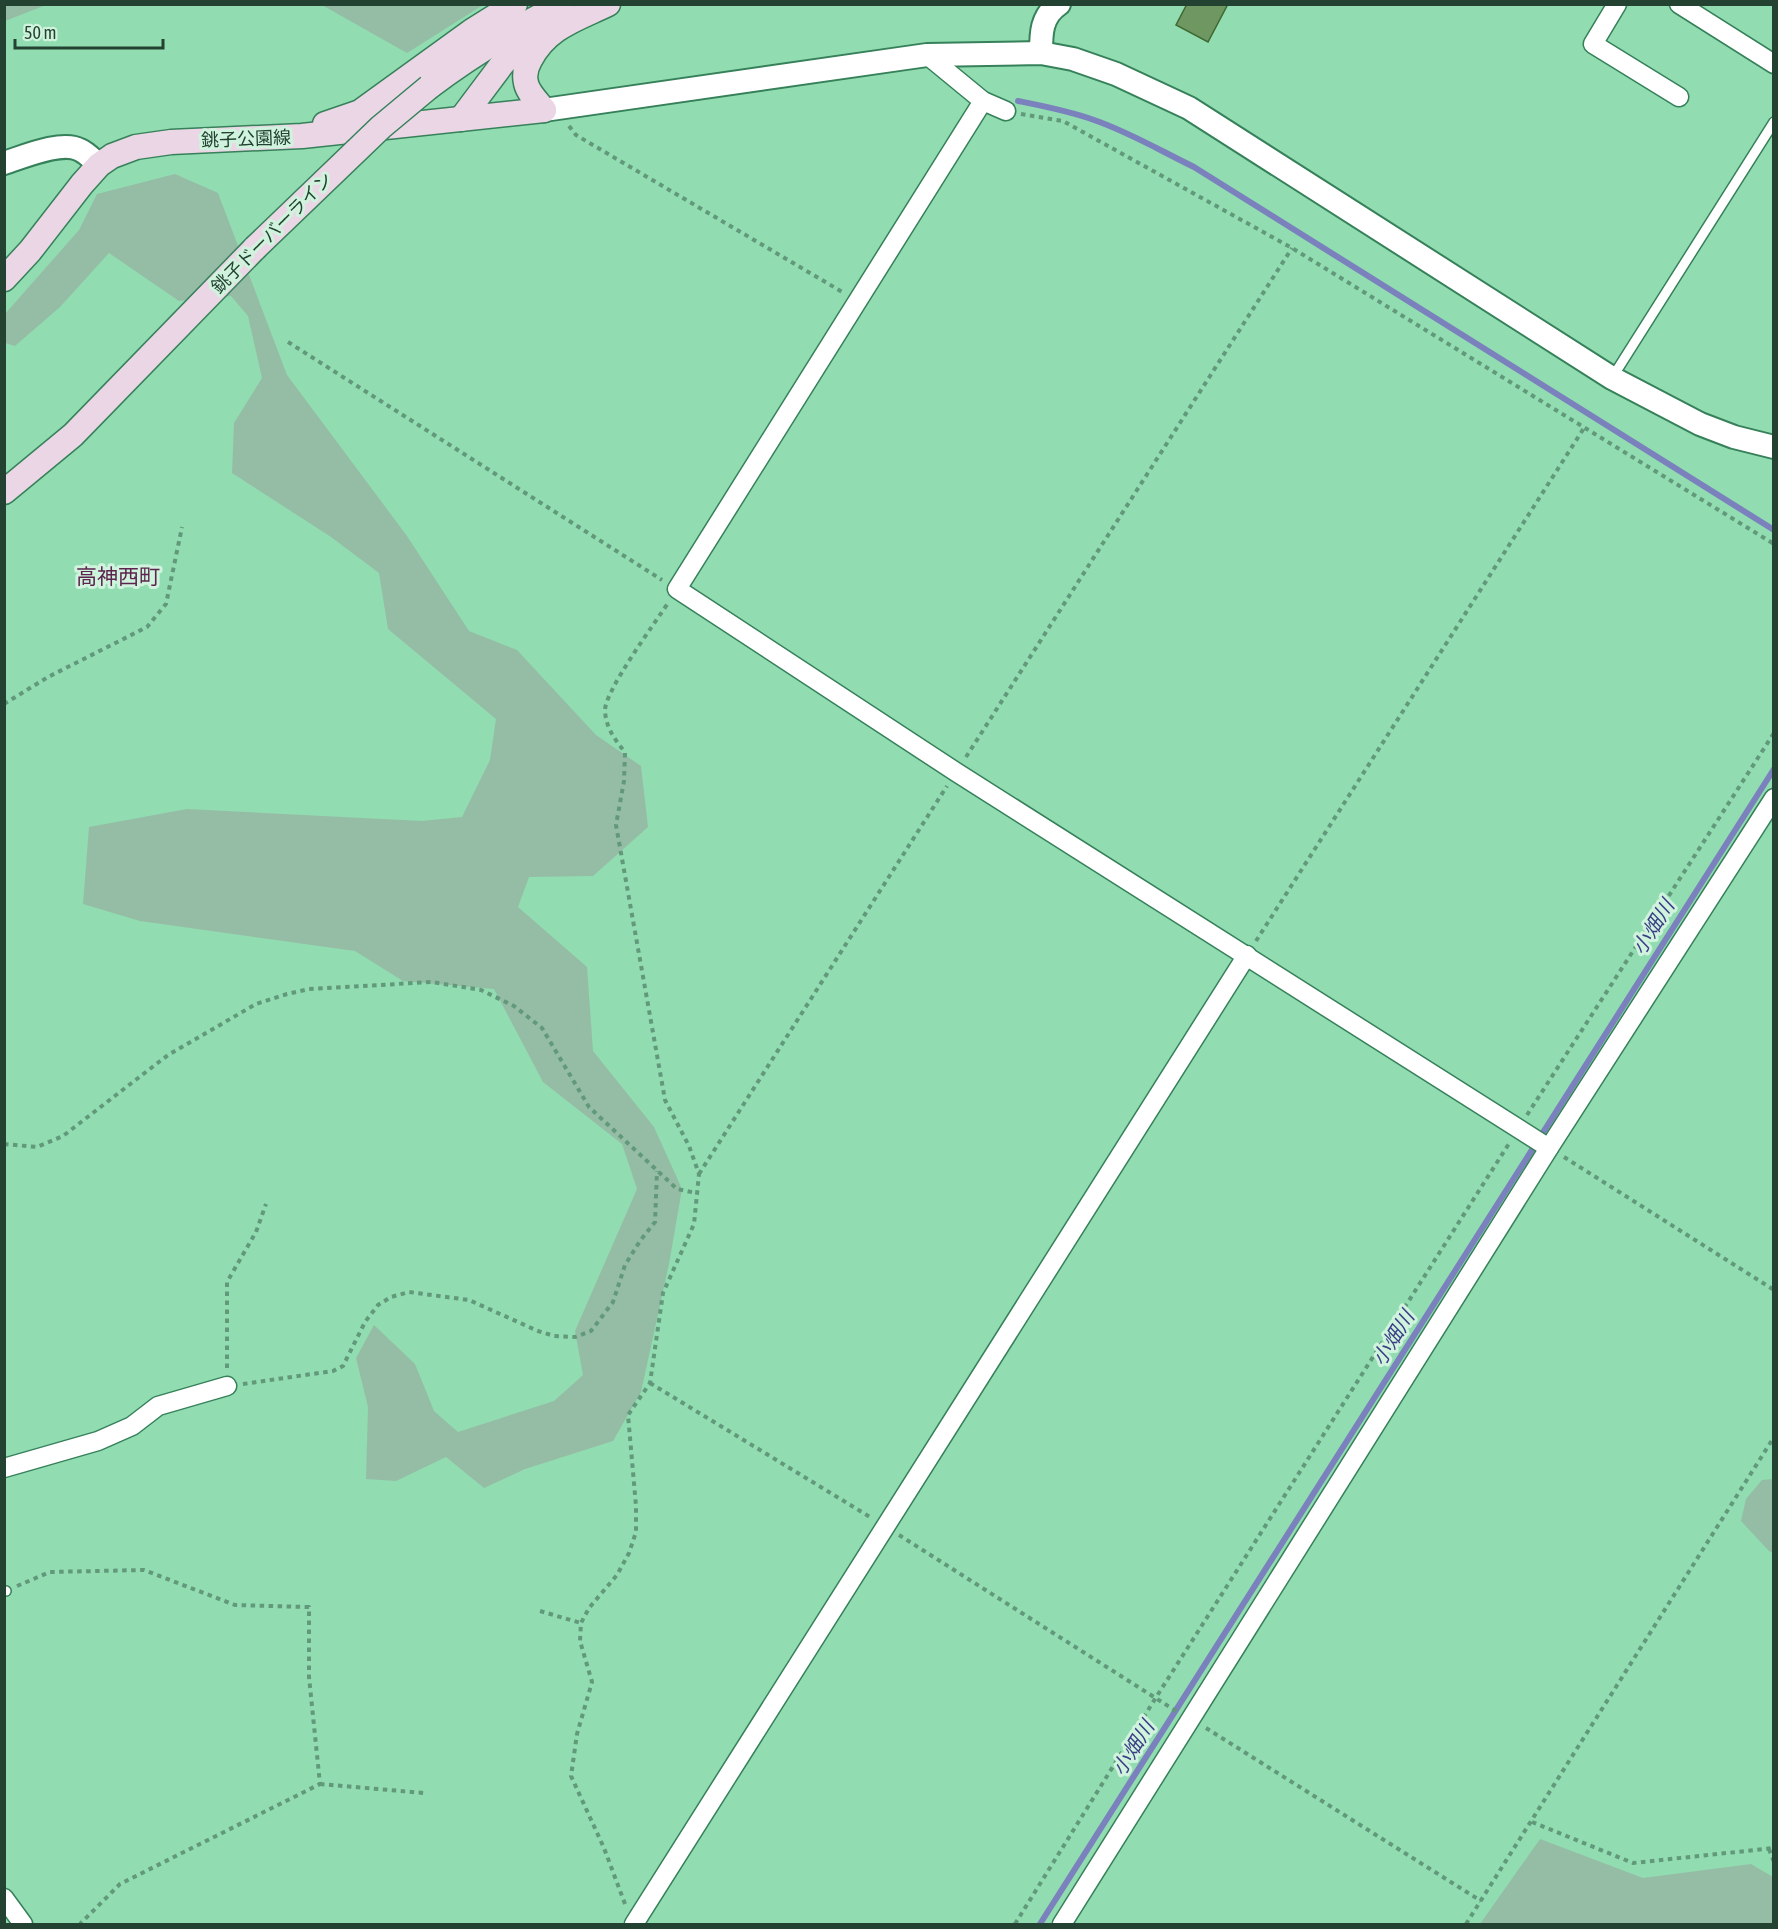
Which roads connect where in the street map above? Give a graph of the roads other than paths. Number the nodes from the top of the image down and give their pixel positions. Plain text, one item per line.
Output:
1 (514, 4) edge
2 (563, 4) edge
3 (608, 4) edge
4 (1059, 4) edge
5 (1617, 4) edge
6 (1679, 4) edge
7 (550, 33) junction
8 (1041, 54) junction
9 (927, 55) junction
10 (1773, 64) edge
11 (1679, 97) dead end
12 (983, 101) junction
13 (550, 109) junction
14 (1006, 111) road end
15 (461, 119) junction
16 (1773, 122) edge
17 (302, 136) junction
18 (4, 163) edge
19 (99, 165) junction
20 (4, 279) edge
21 (1612, 378) junction
22 (1773, 447) edge
23 (4, 492) edge
24 (1773, 798) edge
25 (1247, 955) junction
26 (1550, 1148) junction
27 (227, 1386) road end
28 (4, 1468) edge
29 (4, 1898) edge
30 (631, 1919) edge
31 (23, 1924) edge
32 (1062, 1924) edge

1 - 17 main road
2 - 23 main road, 銚子ドーバーライン, bridge
3 - 7 main road
4 - 8 street
5 - 11 street
6 - 10 street
7 - 13 main road
7 - 15 main road
8 - 9 street
8 - 21 street
9 - 12 street
9 - 13 street
12 - 14 street
12 - 25 street
13 - 15 main road, 銚子公園線
15 - 17 main road, 銚子公園線
16 - 21 lane
17 - 19 main road, 銚子公園線
18 - 19 street
19 - 20 main road, 銚子公園線
21 - 22 street
24 - 26 street
25 - 26 street
25 - 30 street
26 - 32 street
27 - 28 street
29 - 31 street

